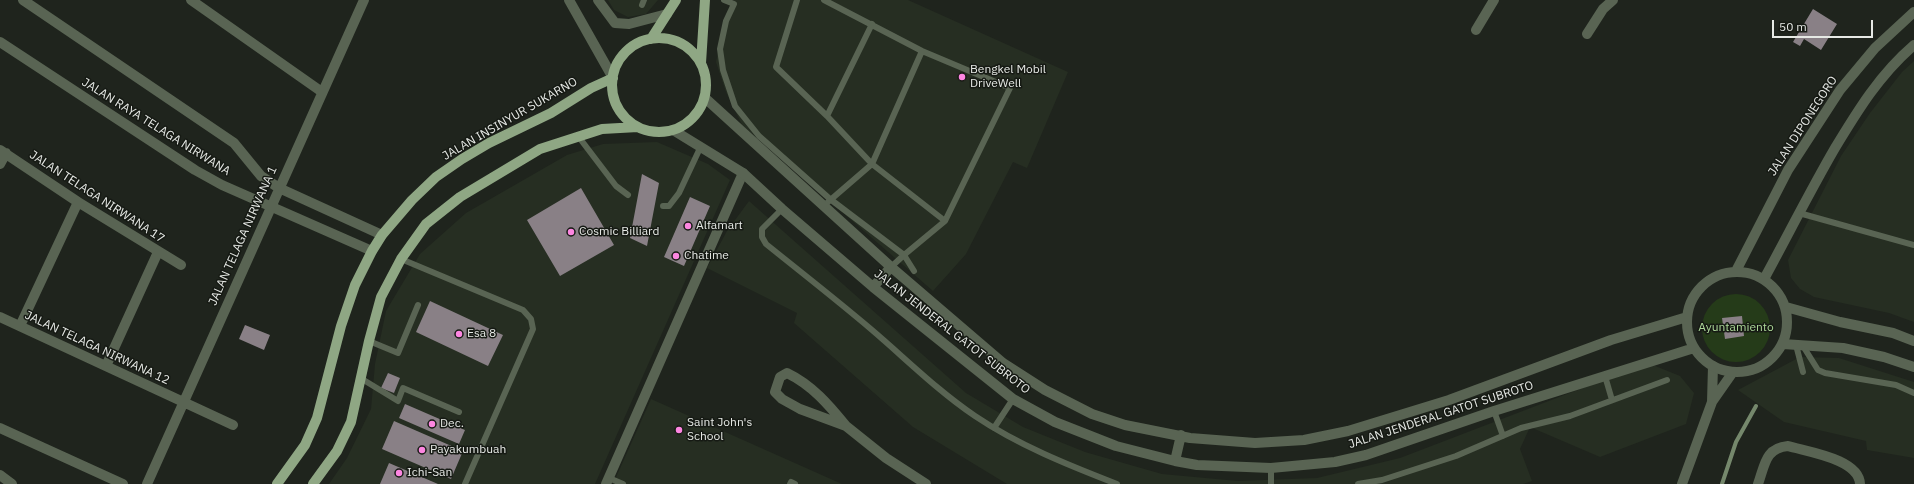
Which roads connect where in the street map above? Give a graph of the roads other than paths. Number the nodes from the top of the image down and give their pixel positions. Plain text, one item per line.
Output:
1 (23, 0) edge
2 (191, 0) edge
3 (364, 0) edge
4 (569, 0) edge
5 (598, 0) edge
6 (676, 0) edge
7 (705, 0) edge
8 (724, 0) edge
9 (797, 0) edge
10 (824, 0) edge
11 (1494, 0) edge
12 (1613, 0) edge
13 (734, 2) edge
14 (1914, 12) edge
15 (667, 14) junction
16 (872, 24) junction
17 (1476, 30) dead end
18 (1587, 34) dead end
19 (651, 39) junction
20 (0, 42) edge
21 (1914, 45) edge
22 (922, 51) junction
23 (701, 63) junction
24 (612, 78) junction
25 (322, 92) junction
26 (705, 98) junction
27 (827, 116) junction
28 (638, 127) junction
29 (673, 130) junction
30 (578, 136) junction
31 (701, 146) junction
32 (3, 152) edge
33 (0, 164) edge
34 (872, 164) junction
35 (743, 173) junction
36 (279, 188) junction
37 (628, 195) dead end
38 (78, 202) junction
39 (827, 203) junction
40 (271, 206) junction
41 (663, 206) dead end
42 (782, 209) junction
43 (1799, 213) junction
44 (945, 221) junction
45 (382, 235) junction
46 (1914, 246) edge
47 (372, 250) junction
48 (158, 252) junction
49 (904, 255) junction
50 (401, 259) junction
51 (181, 265) dead end
52 (891, 267) junction
53 (914, 271) dead end
54 (1736, 271) junction
55 (1764, 278) junction
56 (873, 287) junction
57 (418, 305) dead end
58 (1786, 307) junction
59 (0, 317) edge
60 (1686, 317) junction
61 (20, 326) junction
62 (369, 340) junction
63 (1914, 341) edge
64 (1783, 344) junction
65 (1800, 345) junction
66 (1694, 348) junction
67 (106, 366) junction
68 (1713, 366) junction
69 (1914, 367) edge
70 (1733, 372) junction
71 (1803, 372) dead end
72 (1605, 376) junction
73 (362, 379) junction
74 (1667, 380) dead end
75 (1914, 393) edge
76 (1013, 399) junction
77 (1612, 400) junction
78 (1712, 402) junction
79 (184, 403) junction
80 (1494, 411) junction
81 (459, 412) dead end
82 (233, 425) dead end
83 (846, 426) junction
84 (0, 428) edge
85 (994, 428) junction
86 (1181, 435) junction
87 (1502, 436) junction
88 (1175, 461) junction
89 (1271, 468) junction
90 (0, 475) edge
91 (607, 481) edge
92 (12, 484) edge
93 (123, 484) edge
94 (148, 484) edge
95 (277, 484) edge
96 (313, 484) edge
97 (465, 484) edge
98 (623, 484) edge
99 (790, 484) edge
100 (796, 484) edge
101 (926, 484) edge
102 (1117, 484) edge
103 (1271, 484) edge
104 (1358, 484) edge
105 (1682, 484) edge
106 (1758, 484) edge
107 (1860, 484) edge

1 - 36 street, JALAN RAYA TELAGA NIRWANA
2 - 25 street
3 - 25 street, JALAN TELAGA NIRWANA 1
4 - 24 street
5 - 15 street
6 - 15 main road
7 - 23 main road
8 - 13 lane
9 - 27 lane
10 - 16 lane
11 - 17 street
12 - 18 street
13 - 39 lane
14 - 54 street, JALAN DIPONEGORO
15 - 19 main road
16 - 22 lane
16 - 27 lane
19 - 23 main road
19 - 24 main road
20 - 40 street, JALAN RAYA TELAGA NIRWANA
21 - 43 street
22 - 34 lane
22 - 44 lane
23 - 26 main road
24 - 28 main road
24 - 45 main road, JALAN INSINYUR SUKARNO
25 - 36 street, JALAN TELAGA NIRWANA 1
26 - 29 main road
26 - 39 street, JALAN JENDERAL GATOT SUBROTO
27 - 34 lane
28 - 29 main road
28 - 30 main road
29 - 31 street, JALAN JENDERAL GATOT SUBROTO
30 - 37 lane
30 - 50 main road
31 - 35 street, JALAN JENDERAL GATOT SUBROTO
31 - 41 lane
32 - 33 street
32 - 38 street, JALAN TELAGA NIRWANA 17
34 - 39 lane
34 - 44 lane
35 - 42 street, JALAN JENDERAL GATOT SUBROTO
35 - 91 street
36 - 40 street, JALAN TELAGA NIRWANA 1
36 - 45 street, JALAN RAYA TELAGA NIRWANA
38 - 48 street, JALAN TELAGA NIRWANA 17
38 - 61 street
39 - 49 lane
39 - 52 street, JALAN JENDERAL GATOT SUBROTO
40 - 47 street, JALAN RAYA TELAGA NIRWANA
40 - 79 street, JALAN TELAGA NIRWANA 1
42 - 56 street, JALAN JENDERAL GATOT SUBROTO
42 - 85 lane
43 - 46 lane
43 - 55 street
44 - 49 lane
45 - 47 main road, JALAN INSINYUR SUKARNO
47 - 95 main road, JALAN INSINYUR SUKARNO
48 - 51 street, JALAN TELAGA NIRWANA 17
48 - 67 street
49 - 52 lane
49 - 53 lane
50 - 62 main road
50 - 97 lane
52 - 56 street
52 - 86 street, JALAN JENDERAL GATOT SUBROTO
54 - 55 street
54 - 60 street
55 - 58 street
56 - 76 street, JALAN JENDERAL GATOT SUBROTO
57 - 62 lane
58 - 63 street
58 - 64 street
59 - 61 street, JALAN TELAGA NIRWANA 12
60 - 66 street
60 - 86 street, JALAN JENDERAL GATOT SUBROTO
61 - 67 street, JALAN TELAGA NIRWANA 12
62 - 73 main road
64 - 65 street
64 - 70 street
65 - 69 street
65 - 71 lane
65 - 75 lane
66 - 68 street
66 - 72 street, JALAN JENDERAL GATOT SUBROTO
67 - 79 street, JALAN TELAGA NIRWANA 12
68 - 70 street
68 - 78 street
70 - 78 street
72 - 77 lane
72 - 80 street, JALAN JENDERAL GATOT SUBROTO
73 - 81 lane
73 - 96 main road
74 - 77 lane
76 - 85 lane
76 - 88 street, JALAN JENDERAL GATOT SUBROTO
77 - 87 lane
78 - 105 street
79 - 82 street, JALAN TELAGA NIRWANA 12
79 - 94 street, JALAN TELAGA NIRWANA 1
80 - 87 lane
80 - 89 street, JALAN JENDERAL GATOT SUBROTO
83 - 83 street
83 - 101 street
84 - 93 street
85 - 102 lane
86 - 88 street
87 - 104 lane
88 - 89 street, JALAN JENDERAL GATOT SUBROTO
89 - 103 lane
90 - 92 street
91 - 98 lane
99 - 100 lane
106 - 107 street

